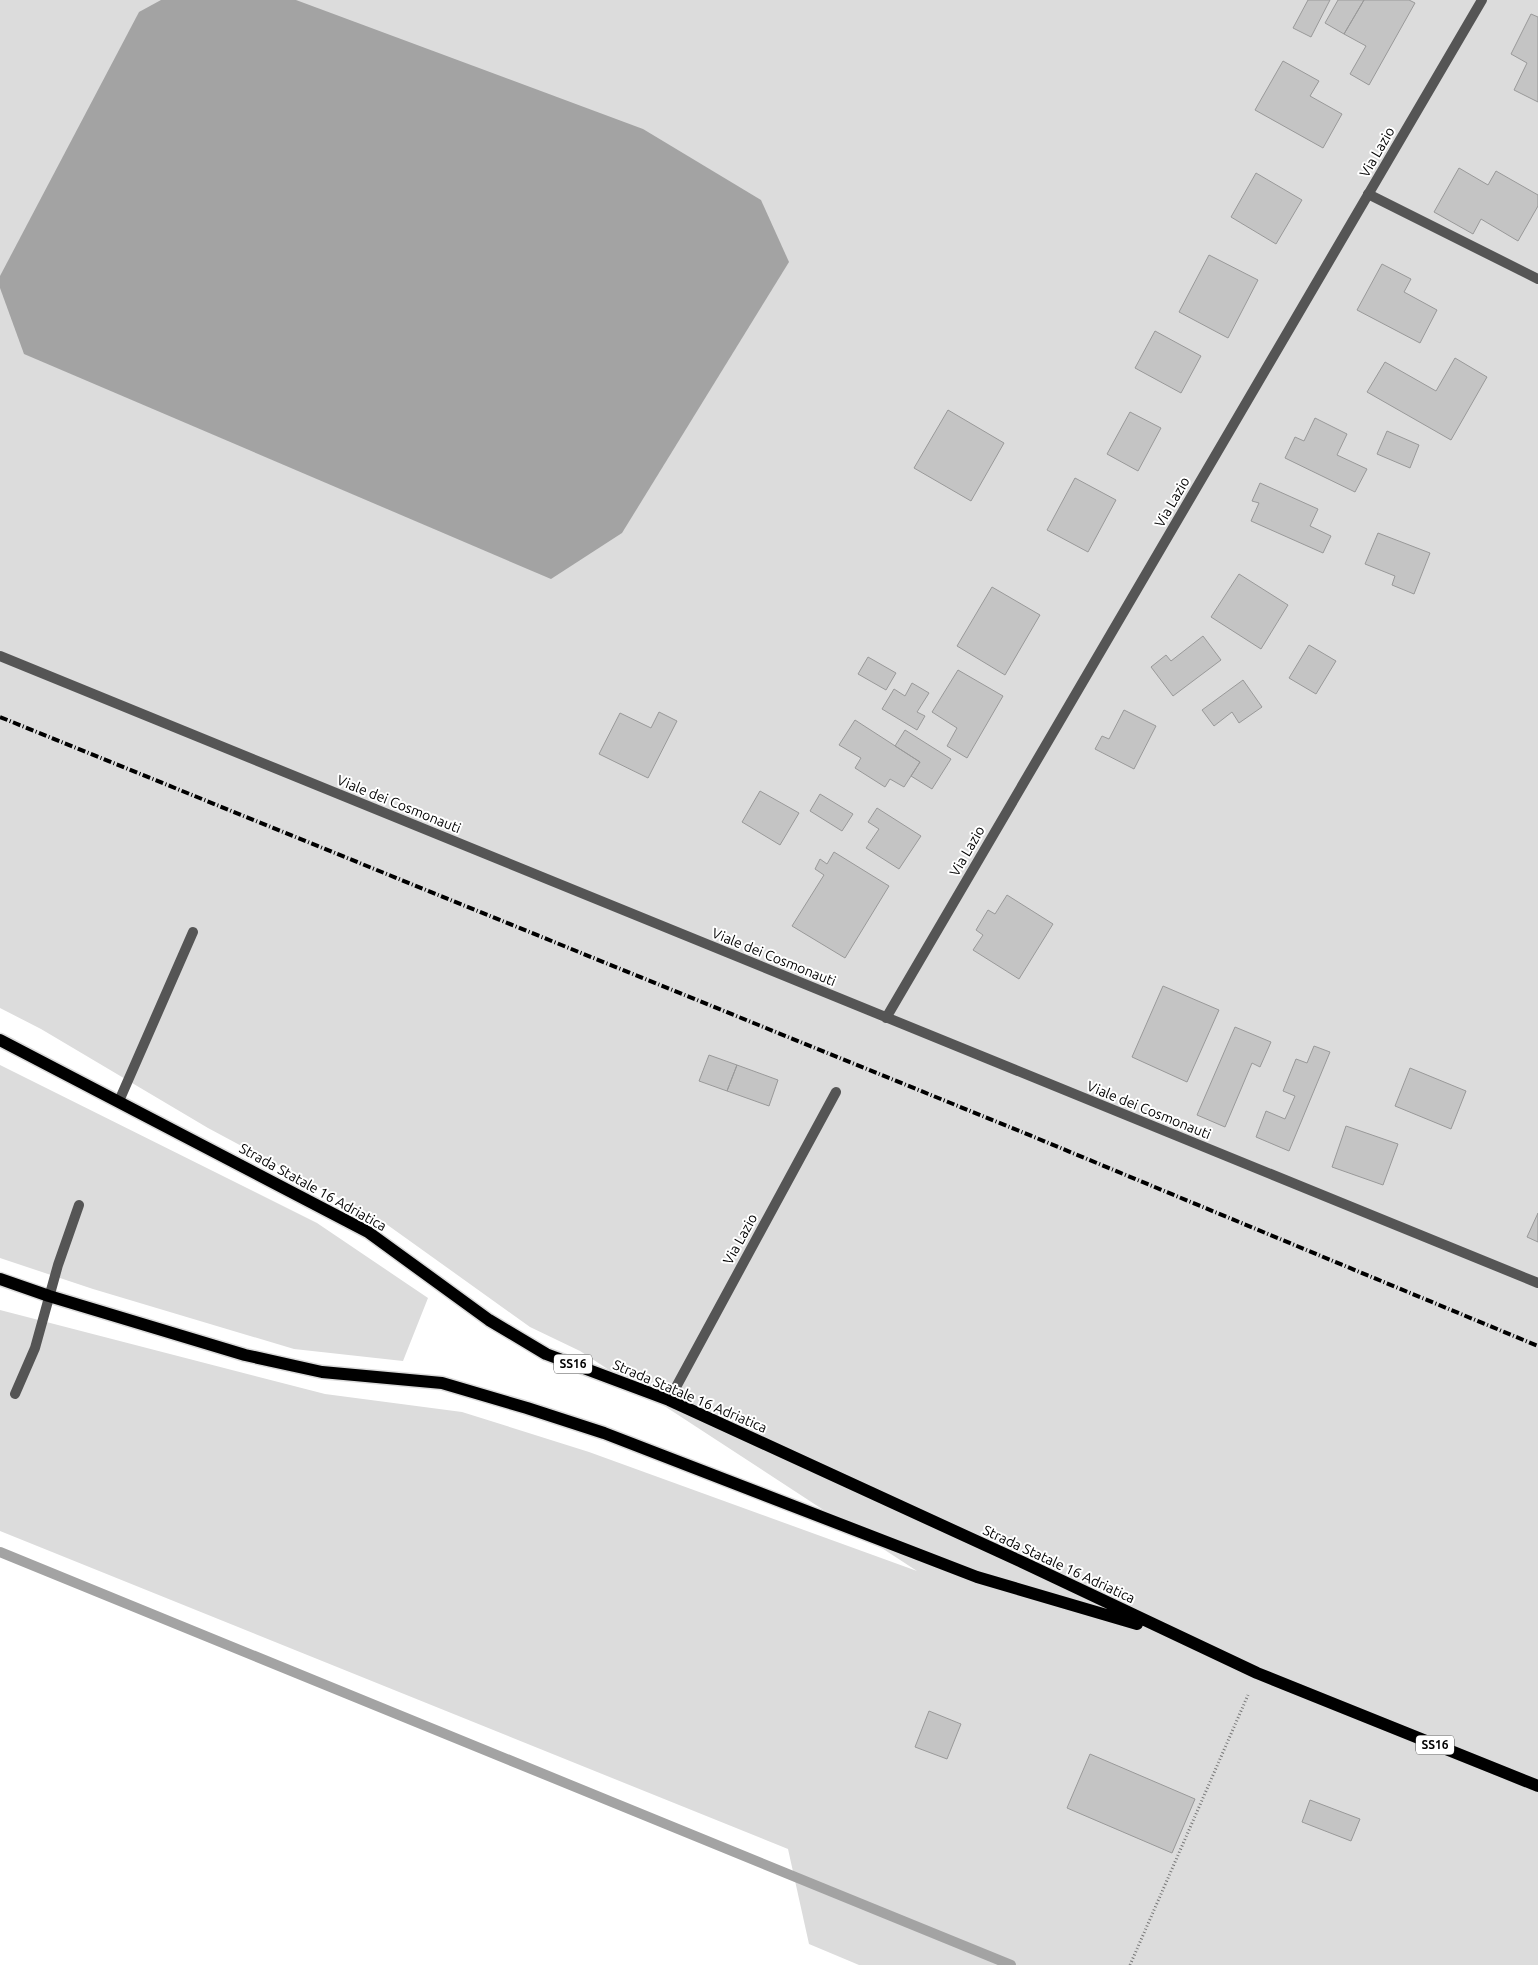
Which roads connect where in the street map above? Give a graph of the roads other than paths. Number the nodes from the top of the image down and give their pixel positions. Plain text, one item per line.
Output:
1 (1482, 0) edge
2 (1368, 194) junction
3 (1538, 279) edge
4 (0, 656) edge
5 (194, 932) dead end
6 (886, 1018) junction
7 (0, 1040) edge
8 (836, 1092) dead end
9 (119, 1101) junction
10 (79, 1205) dead end
11 (0, 1279) edge
12 (1538, 1283) edge
13 (0, 1287) edge
14 (50, 1296) junction
15 (15, 1394) dead end
16 (669, 1400) junction
17 (1175, 1635) junction
18 (1538, 1786) edge

1 - 2 street, Via Lazio
2 - 3 street
2 - 6 street, Via Lazio
4 - 6 street, Viale dei Cosmonauti
5 - 9 street
6 - 12 street, Viale dei Cosmonauti
7 - 9 main road, Strada Statale 16 Adriatica / SS16
8 - 16 street, Via Lazio
9 - 16 main road, Strada Statale 16 Adriatica / SS16
10 - 14 street
11 - 14 main road, Strada Statale 16 Adriatica / SS16
13 - 14 main road
14 - 15 street
14 - 17 main road, Strada Statale 16 Adriatica / SS16
16 - 17 main road, Strada Statale 16 Adriatica / SS16
17 - 18 main road, Strada Statale 16 Adriatica / SS16

